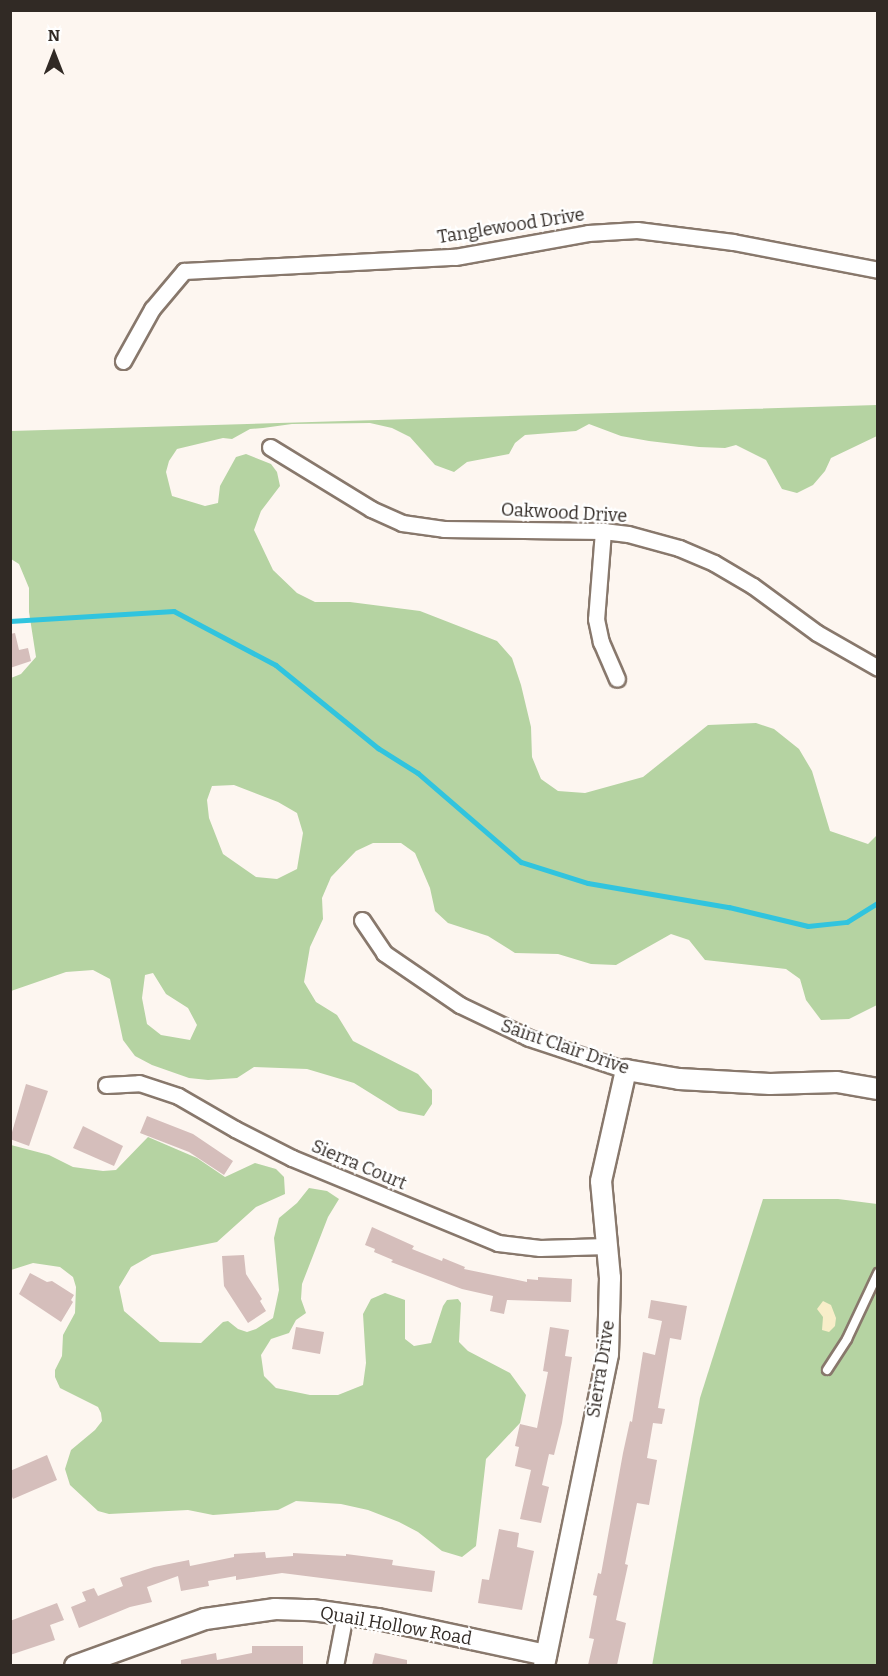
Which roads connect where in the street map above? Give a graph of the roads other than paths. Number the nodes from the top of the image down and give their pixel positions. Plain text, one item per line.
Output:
1 (878, 270) edge
2 (123, 361) dead end
3 (270, 447) dead end
4 (603, 531) junction
5 (878, 668) edge
6 (617, 679) dead end
7 (362, 920) dead end
8 (626, 1070) junction
9 (106, 1085) dead end
10 (878, 1089) edge
11 (607, 1246) junction
12 (878, 1273) edge
13 (827, 1370) dead end
14 (345, 1614) junction
15 (105, 1660) edge
16 (545, 1660) edge
17 (75, 1665) edge
18 (335, 1665) edge

1 - 2 street, Tanglewood Drive
3 - 4 street, Oakwood Drive
4 - 5 street, Oakwood Drive
4 - 6 street
7 - 8 street, Saint Clair Drive
8 - 10 street, Saint Clair Drive
8 - 11 street, Sierra Drive
9 - 11 street, Sierra Court
11 - 16 street, Sierra Drive
12 - 13 lane
14 - 15 street, Quail Hollow Road
14 - 16 street, Quail Hollow Road
14 - 18 street
15 - 17 street, Quail Hollow Road

